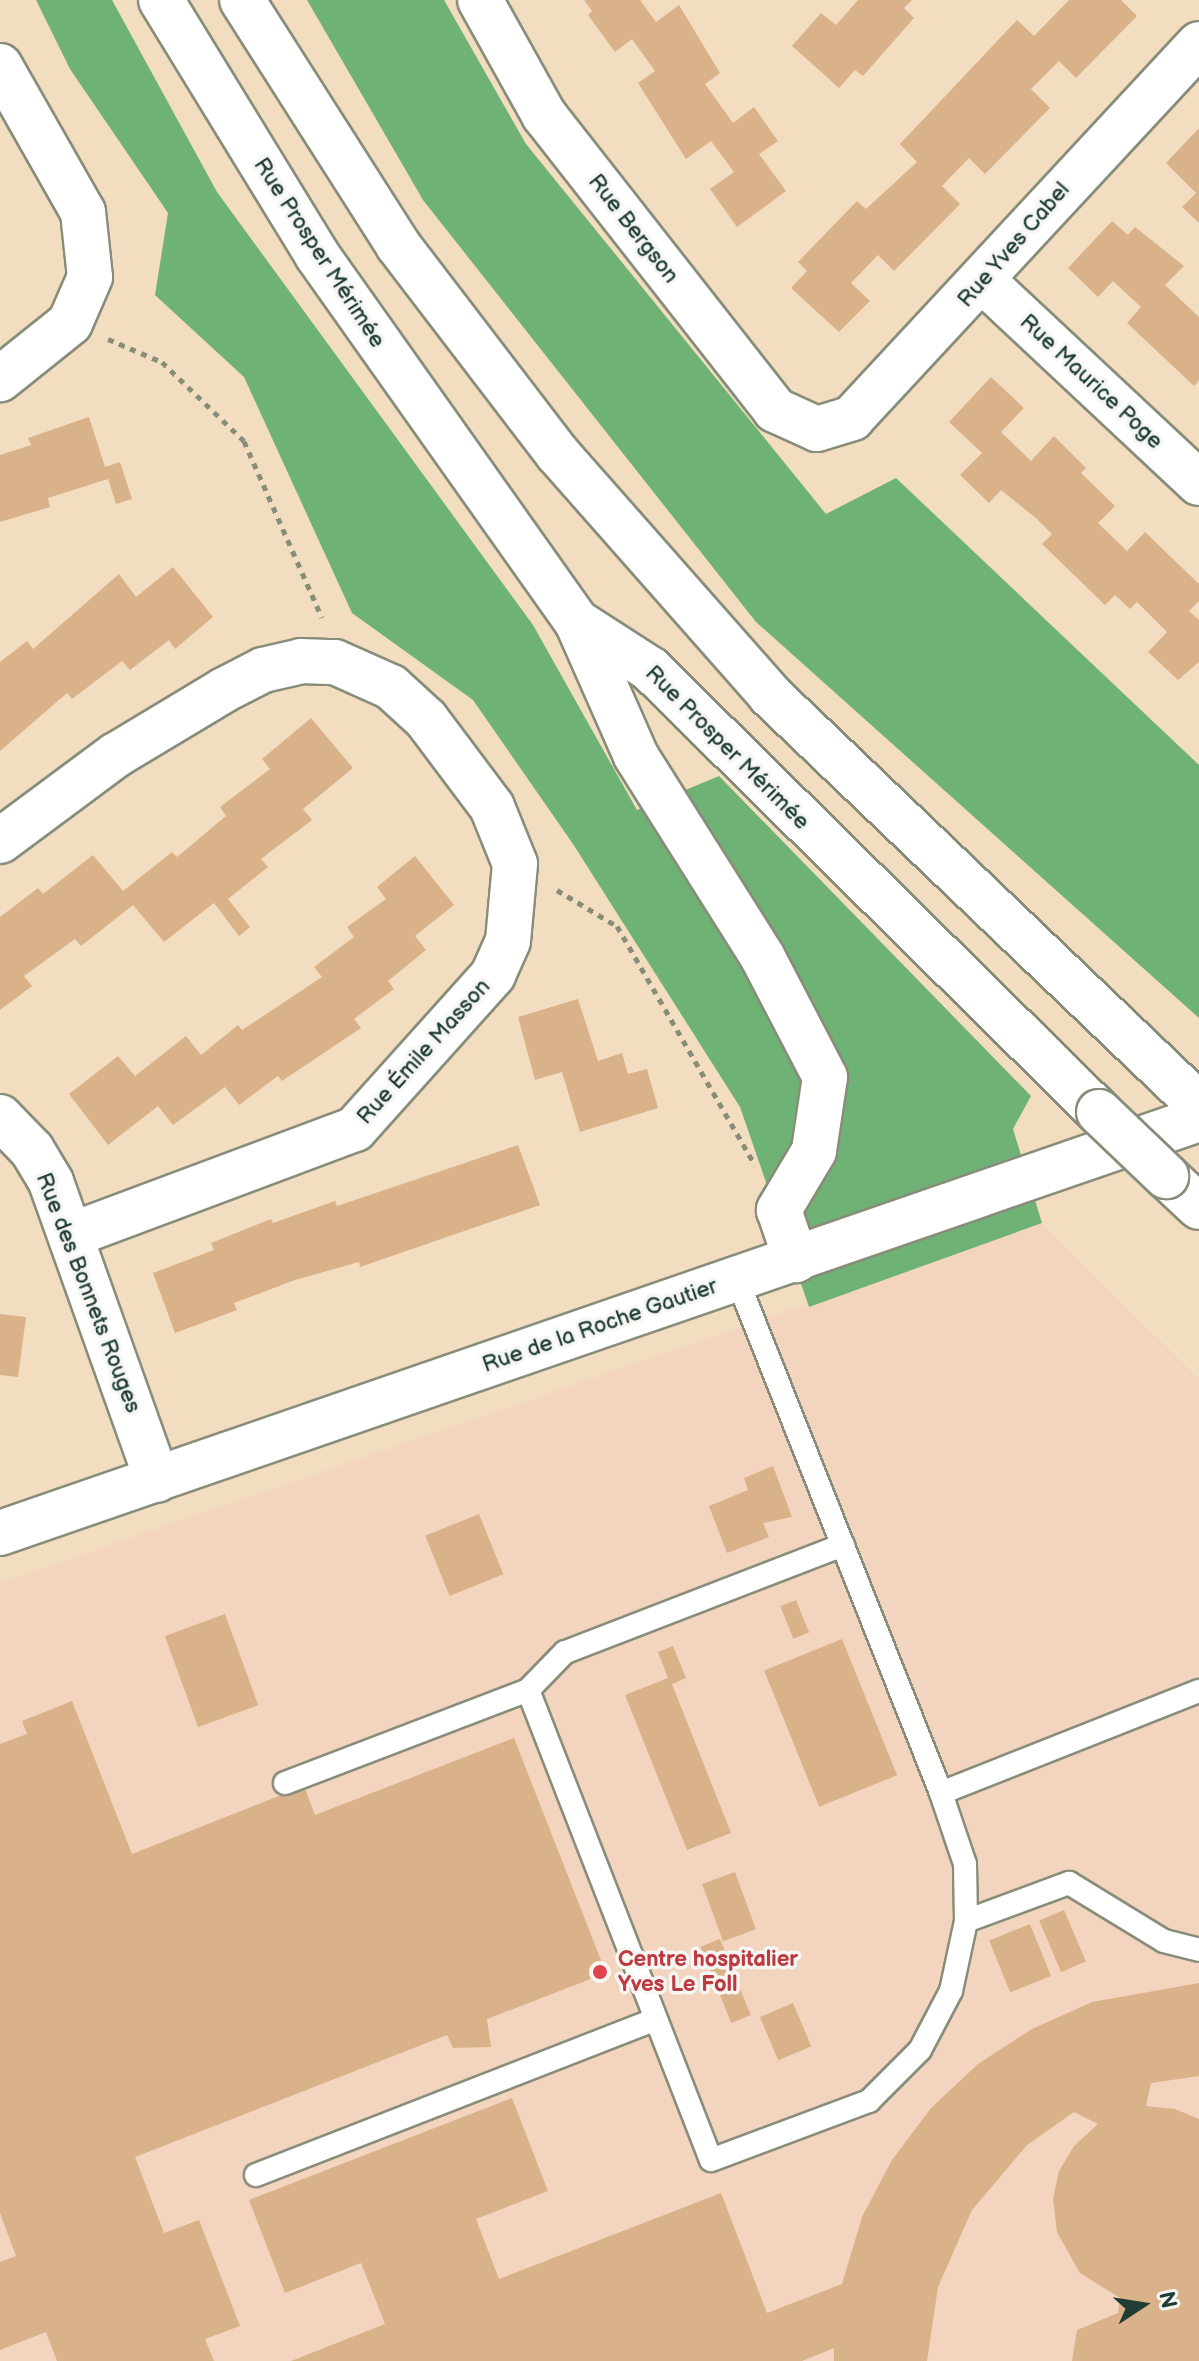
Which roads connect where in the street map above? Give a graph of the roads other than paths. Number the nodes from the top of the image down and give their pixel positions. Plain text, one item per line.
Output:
1 (161, 0) edge
2 (242, 0) edge
3 (480, 0) edge
4 (1199, 44) edge
5 (0, 66) edge
6 (982, 280) junction
7 (0, 379) edge
8 (817, 429) joint
9 (1199, 483) edge
10 (577, 622) junction
11 (0, 841) edge
12 (1187, 1094) edge
13 (0, 1117) edge
14 (1199, 1119) edge
15 (1199, 1207) edge
16 (71, 1235) junction
17 (796, 1260) junction
18 (737, 1279) junction
19 (157, 1480) junction
20 (0, 1533) edge
21 (843, 1545) junction
22 (528, 1690) junction
23 (1199, 1691) edge
24 (285, 1783) dead end
25 (941, 1793) junction
26 (966, 1921) junction
27 (1199, 1950) edge
28 (656, 2019) junction
29 (256, 2175) dead end

1 - 10 street, Rue Prosper Mérimée
2 - 12 street
3 - 8 street, Rue Bergson
4 - 6 street, Rue Yves Cabel
5 - 7 street
6 - 8 street, Rue Yves Cabel
6 - 9 street, Rue Maurice Poge
10 - 15 street, Rue Prosper Mérimée, bridge
10 - 17 street
11 - 16 street, Rue Émile Masson
13 - 16 street, Rue des Bonnets Rouges
14 - 17 street, Rue de la Roche Gautier
16 - 19 street, Rue des Bonnets Rouges
17 - 18 street, Rue de la Roche Gautier
18 - 19 street, Rue de la Roche Gautier
18 - 21 lane
19 - 20 street, Rue de la Roche Gautier
21 - 22 lane
21 - 25 lane
22 - 24 lane
22 - 28 lane
23 - 25 lane
25 - 26 lane
26 - 27 lane
26 - 28 lane
28 - 29 lane

